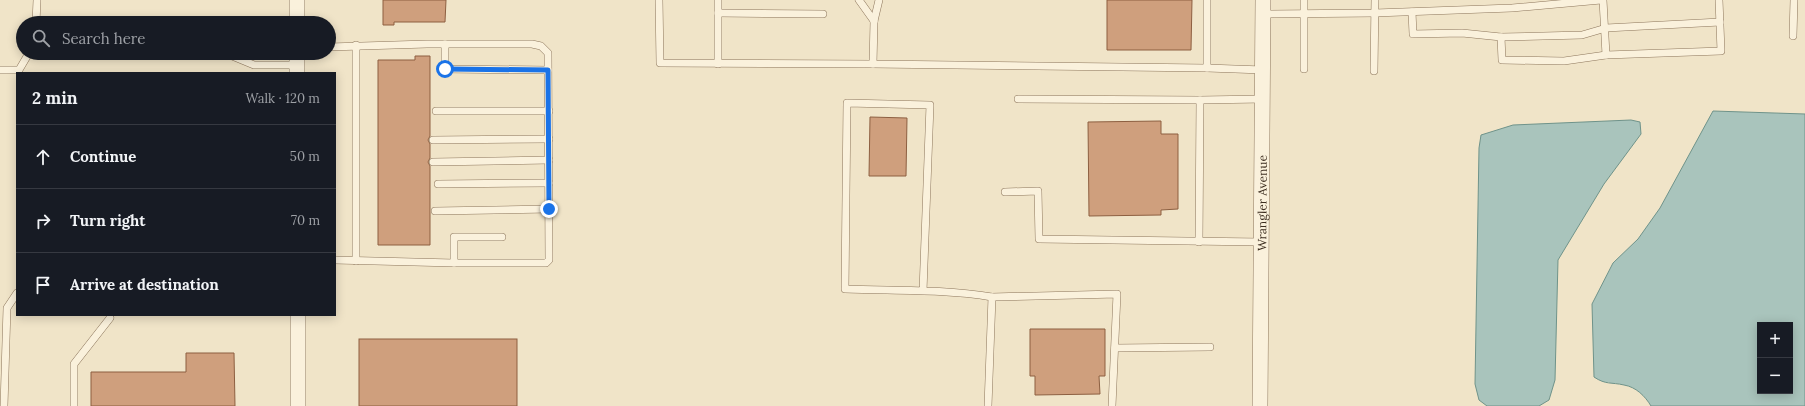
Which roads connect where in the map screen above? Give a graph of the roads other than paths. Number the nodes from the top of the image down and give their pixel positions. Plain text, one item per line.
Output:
1 (37, 0) edge
2 (297, 0) edge
3 (659, 0) edge
4 (718, 0) edge
5 (859, 0) edge
6 (879, 0) edge
7 (1207, 0) edge
8 (1304, 0) edge
9 (1375, 0) edge
10 (1602, 0) edge
11 (1719, 0) edge
12 (1794, 0) edge
13 (1263, 7) edge
14 (1412, 12) junction
15 (718, 13) junction
16 (1304, 13) junction
17 (1375, 13) junction
18 (823, 14) dead end
19 (36, 16) edge
20 (297, 16) edge
21 (874, 21) junction
22 (1720, 22) junction
23 (1606, 28) junction
24 (1793, 36) dead end
25 (1501, 37) junction
26 (445, 44) junction
27 (356, 45) junction
28 (336, 46) edge
29 (1606, 56) junction
30 (25, 60) edge
31 (242, 60) edge
32 (297, 64) edge
33 (718, 64) junction
34 (874, 64) junction
35 (1207, 68) junction
36 (1304, 69) dead end
37 (0, 70) edge
38 (548, 70) junction
39 (1263, 70) junction
40 (1374, 71) dead end
41 (1018, 99) dead end
42 (1263, 99) junction
43 (1200, 100) junction
44 (436, 111) dead end
45 (549, 111) junction
46 (549, 139) junction
47 (433, 140) dead end
48 (549, 160) junction
49 (433, 162) dead end
50 (549, 183) junction
51 (438, 184) dead end
52 (1004, 192) dead end
53 (549, 209) junction
54 (435, 211) dead end
55 (502, 237) dead end
56 (1199, 242) junction
57 (1261, 242) junction
58 (336, 260) edge
59 (356, 261) junction
60 (454, 263) junction
61 (923, 291) junction
62 (16, 294) edge
63 (992, 297) junction
64 (298, 316) edge
65 (110, 318) dead end
66 (1210, 347) dead end
67 (1115, 348) junction
68 (4, 406) edge
69 (74, 406) edge
70 (298, 406) edge
71 (988, 406) edge
72 (1112, 406) edge
73 (1260, 406) edge

1 - 19 lane
2 - 20 street
3 - 33 lane
4 - 15 lane
5 - 21 lane
6 - 21 lane
7 - 35 lane
8 - 16 lane
9 - 17 lane
10 - 14 lane
10 - 23 lane
11 - 22 lane
12 - 24 lane
13 - 16 lane
13 - 39 street, Wrangler Avenue
14 - 17 lane
14 - 25 lane
15 - 18 lane
15 - 33 lane
16 - 17 lane
16 - 36 lane
17 - 40 lane
21 - 34 lane
22 - 23 lane
22 - 29 lane
23 - 25 lane
23 - 29 lane
25 - 29 lane
26 - 27 lane
26 - 38 lane
26 - 38 lane
27 - 28 lane
27 - 59 lane
30 - 37 lane
31 - 32 lane
33 - 34 lane
34 - 35 lane
35 - 39 lane
38 - 45 lane
39 - 42 street, Wrangler Avenue
41 - 43 lane
42 - 43 lane
42 - 57 street, Wrangler Avenue
43 - 56 lane
44 - 45 lane
45 - 46 lane
46 - 47 lane
46 - 48 lane
48 - 49 lane
48 - 50 lane
50 - 51 lane
50 - 53 lane
52 - 56 lane
53 - 54 lane
53 - 60 lane
55 - 60 lane
56 - 57 lane
57 - 73 street, Wrangler Avenue
58 - 59 lane
59 - 60 lane
61 - 61 lane
61 - 63 lane
62 - 68 lane
63 - 67 lane
63 - 71 lane
64 - 70 street
65 - 69 lane
66 - 67 lane
67 - 72 lane

